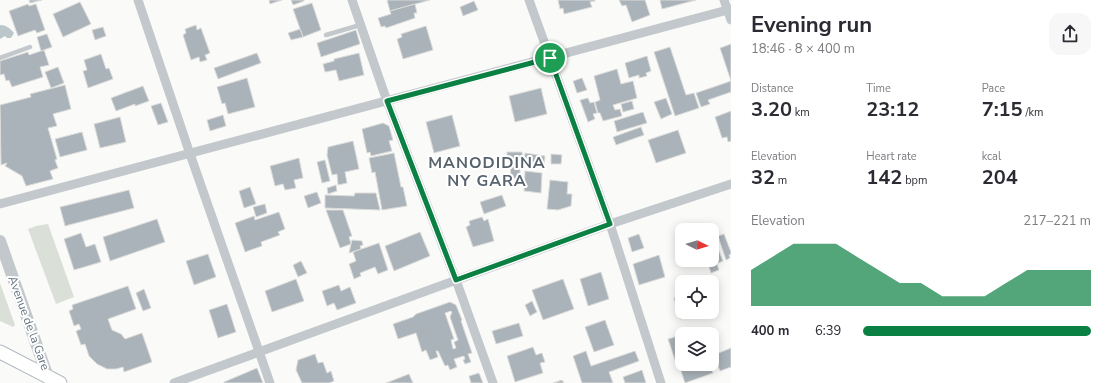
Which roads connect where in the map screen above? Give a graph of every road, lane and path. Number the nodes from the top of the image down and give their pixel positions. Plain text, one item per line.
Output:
1 (138, 0) edge
2 (352, 0) edge
3 (529, 0) edge
4 (724, 0) edge
5 (729, 10) edge
6 (731, 20) edge
7 (360, 25) junction
8 (326, 35) dead end
9 (30, 47) dead end
10 (0, 58) edge
11 (550, 58) junction
12 (387, 101) junction
13 (190, 154) junction
14 (731, 184) edge
15 (0, 204) edge
16 (610, 224) junction
17 (0, 241) edge
18 (456, 280) junction
19 (0, 352) edge
20 (259, 352) junction
21 (49, 380) edge
22 (60, 383) edge
23 (174, 383) edge
24 (270, 383) edge
25 (493, 383) edge
26 (661, 383) edge

1 - 13 street
2 - 7 street
3 - 11 street
4 - 5 street
5 - 6 street
5 - 11 street
7 - 8 lane
7 - 12 street
9 - 10 lane
11 - 12 street
11 - 16 street
12 - 13 street
12 - 18 street
13 - 15 street
13 - 20 street
14 - 16 street
16 - 18 street
16 - 26 street
17 - 21 street, Avenue de la Gare
18 - 20 street
18 - 25 street
19 - 21 main road
20 - 23 street
20 - 24 street
21 - 22 main road

